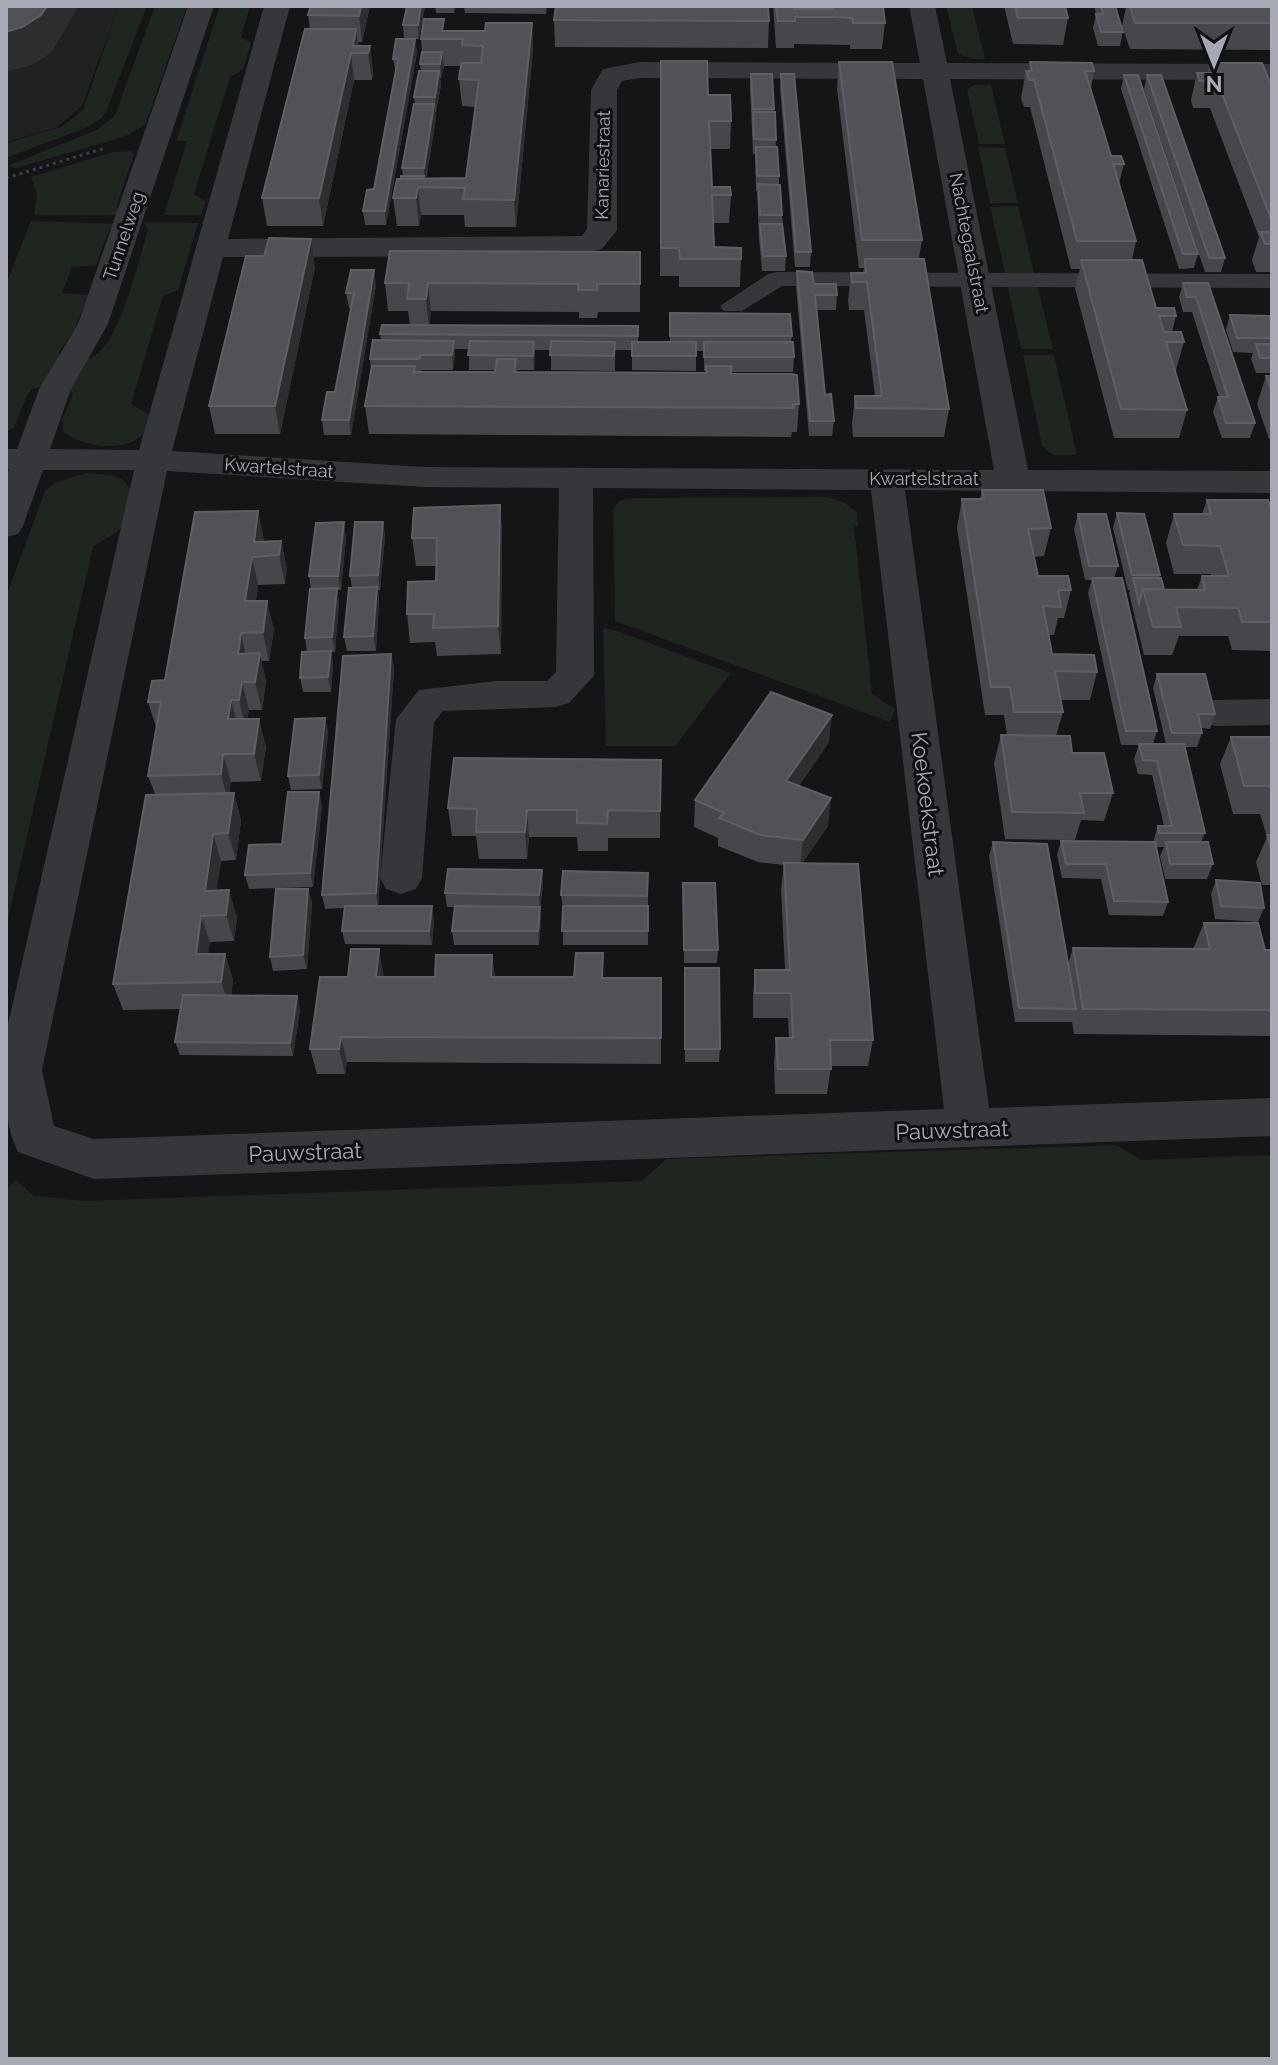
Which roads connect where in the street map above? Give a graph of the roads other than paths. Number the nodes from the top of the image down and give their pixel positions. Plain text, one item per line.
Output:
1 (201, 6) edge
2 (277, 6) edge
3 (922, 6) edge
4 (935, 72) junction
5 (1272, 72) edge
6 (209, 248) junction
7 (977, 280) junction
8 (1272, 281) edge
9 (733, 306) dead end
10 (18, 459) edge
11 (153, 460) junction
12 (576, 477) junction
13 (887, 479) junction
14 (1013, 480) junction
15 (1272, 482) edge
16 (6, 526) edge
17 (1272, 712) edge
18 (1215, 713) edge
19 (401, 878) dead end
20 (1272, 1117) edge
21 (969, 1129) junction

1 - 10 street, Tunnelweg
2 - 6 street
3 - 4 street, Nachtegaalstraat
4 - 5 street
4 - 6 street, Kanariestraat
4 - 7 street, Nachtegaalstraat
6 - 11 street
7 - 8 lane
7 - 9 lane
7 - 14 street, Nachtegaalstraat
10 - 11 street, Kwartelstraat
10 - 16 street, Tunnelweg
11 - 12 street, Kwartelstraat
11 - 21 street, Pauwstraat
12 - 13 street, Kwartelstraat
12 - 19 street
13 - 14 street, Kwartelstraat
13 - 21 street, Koekoekstraat
14 - 15 street, Kwartelstraat
17 - 18 street
20 - 21 street, Pauwstraat

